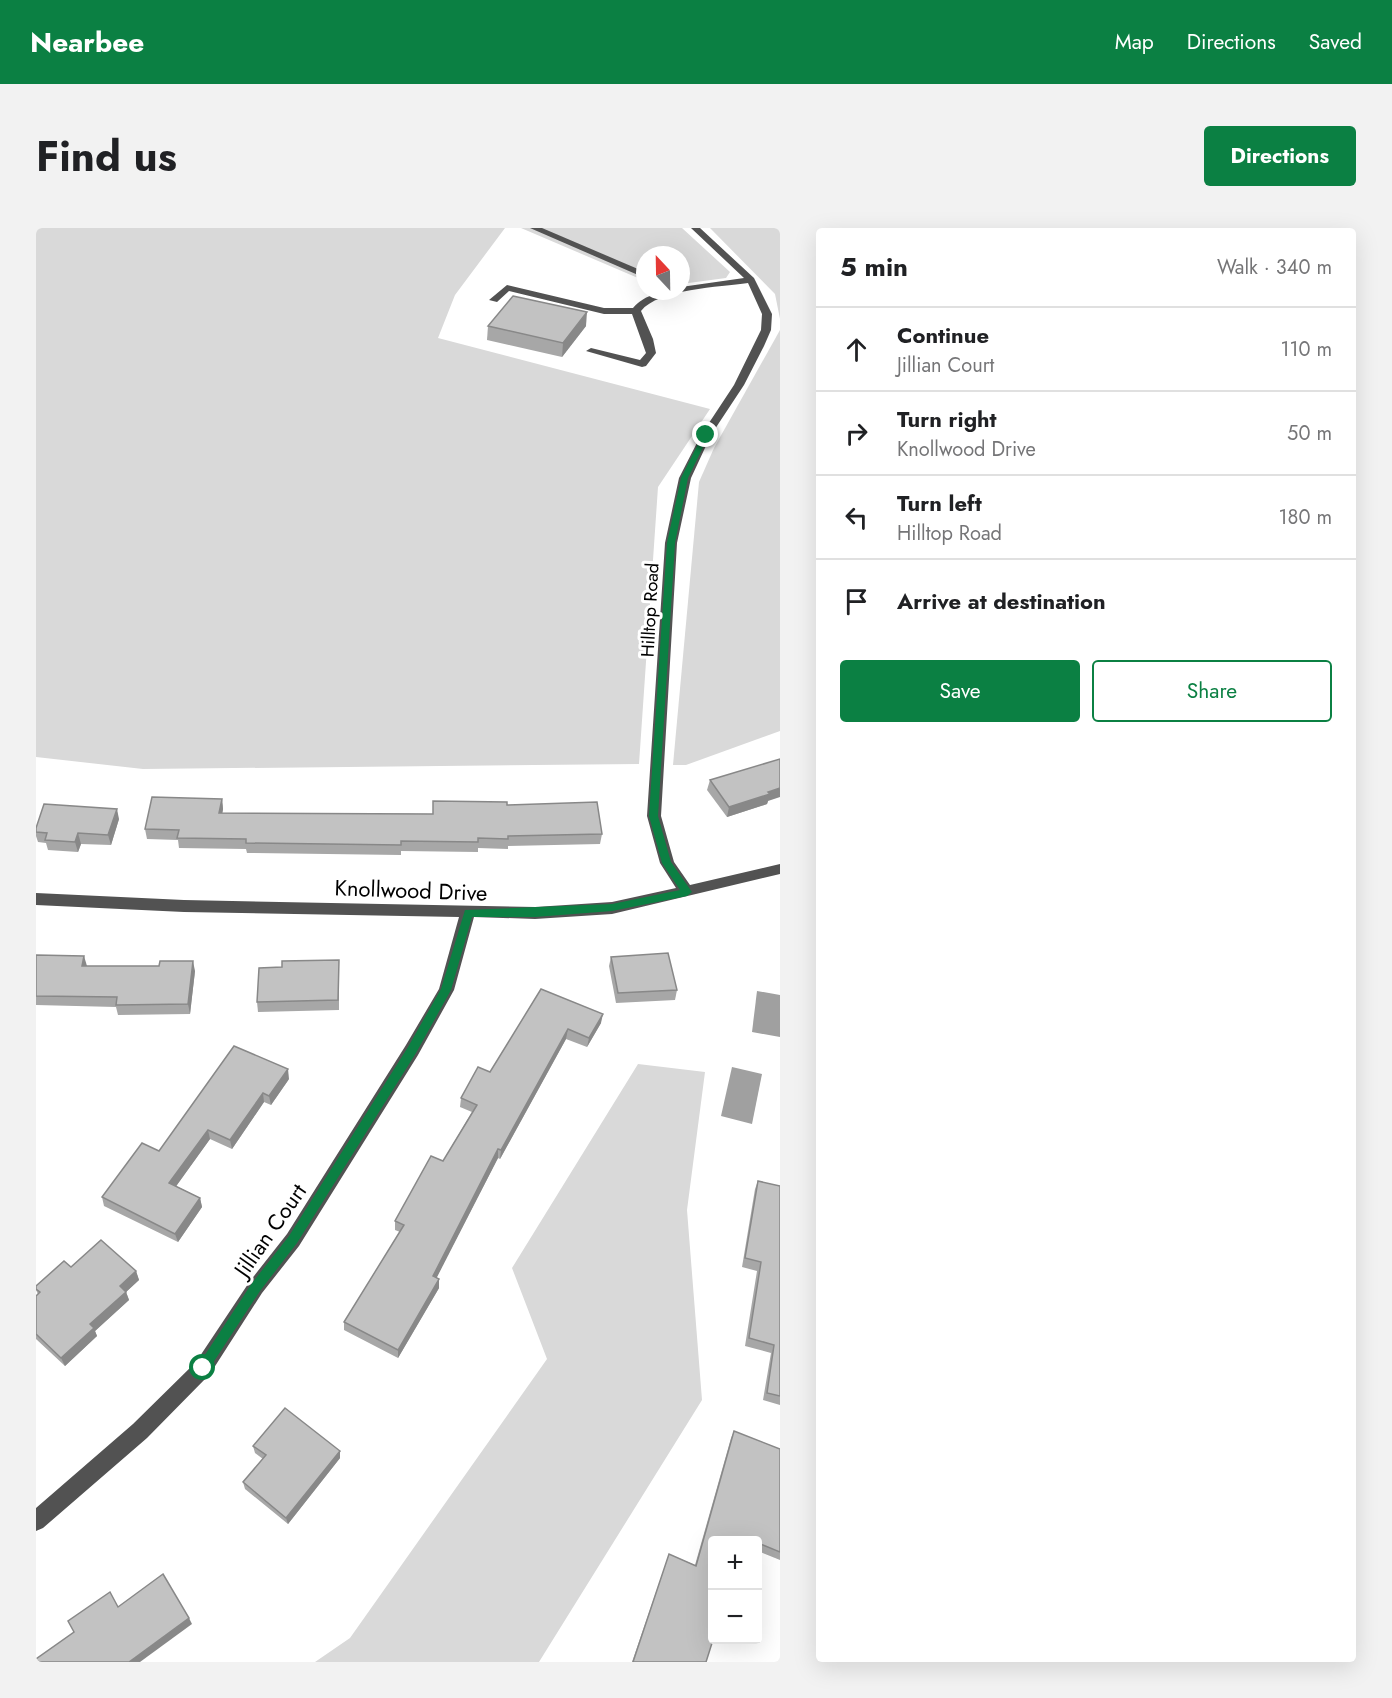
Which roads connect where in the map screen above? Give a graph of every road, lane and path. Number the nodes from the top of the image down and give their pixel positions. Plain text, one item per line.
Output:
1 (534, 228) edge
2 (695, 228) edge
3 (636, 271) edge
4 (751, 280) junction
5 (690, 289) edge
6 (494, 300) dead end
7 (648, 300) edge
8 (636, 311) junction
9 (591, 351) dead end
10 (780, 868) edge
11 (687, 892) junction
12 (36, 899) edge
13 (468, 913) junction
14 (36, 1521) edge

1 - 3 street
2 - 4 street, Hilltop Road
4 - 5 street
4 - 11 street, Hilltop Road
6 - 8 street
7 - 8 street
8 - 9 street
10 - 11 street, Knollwood Drive
11 - 13 street, Knollwood Drive
12 - 13 street, Knollwood Drive
13 - 14 street, Jillian Court

